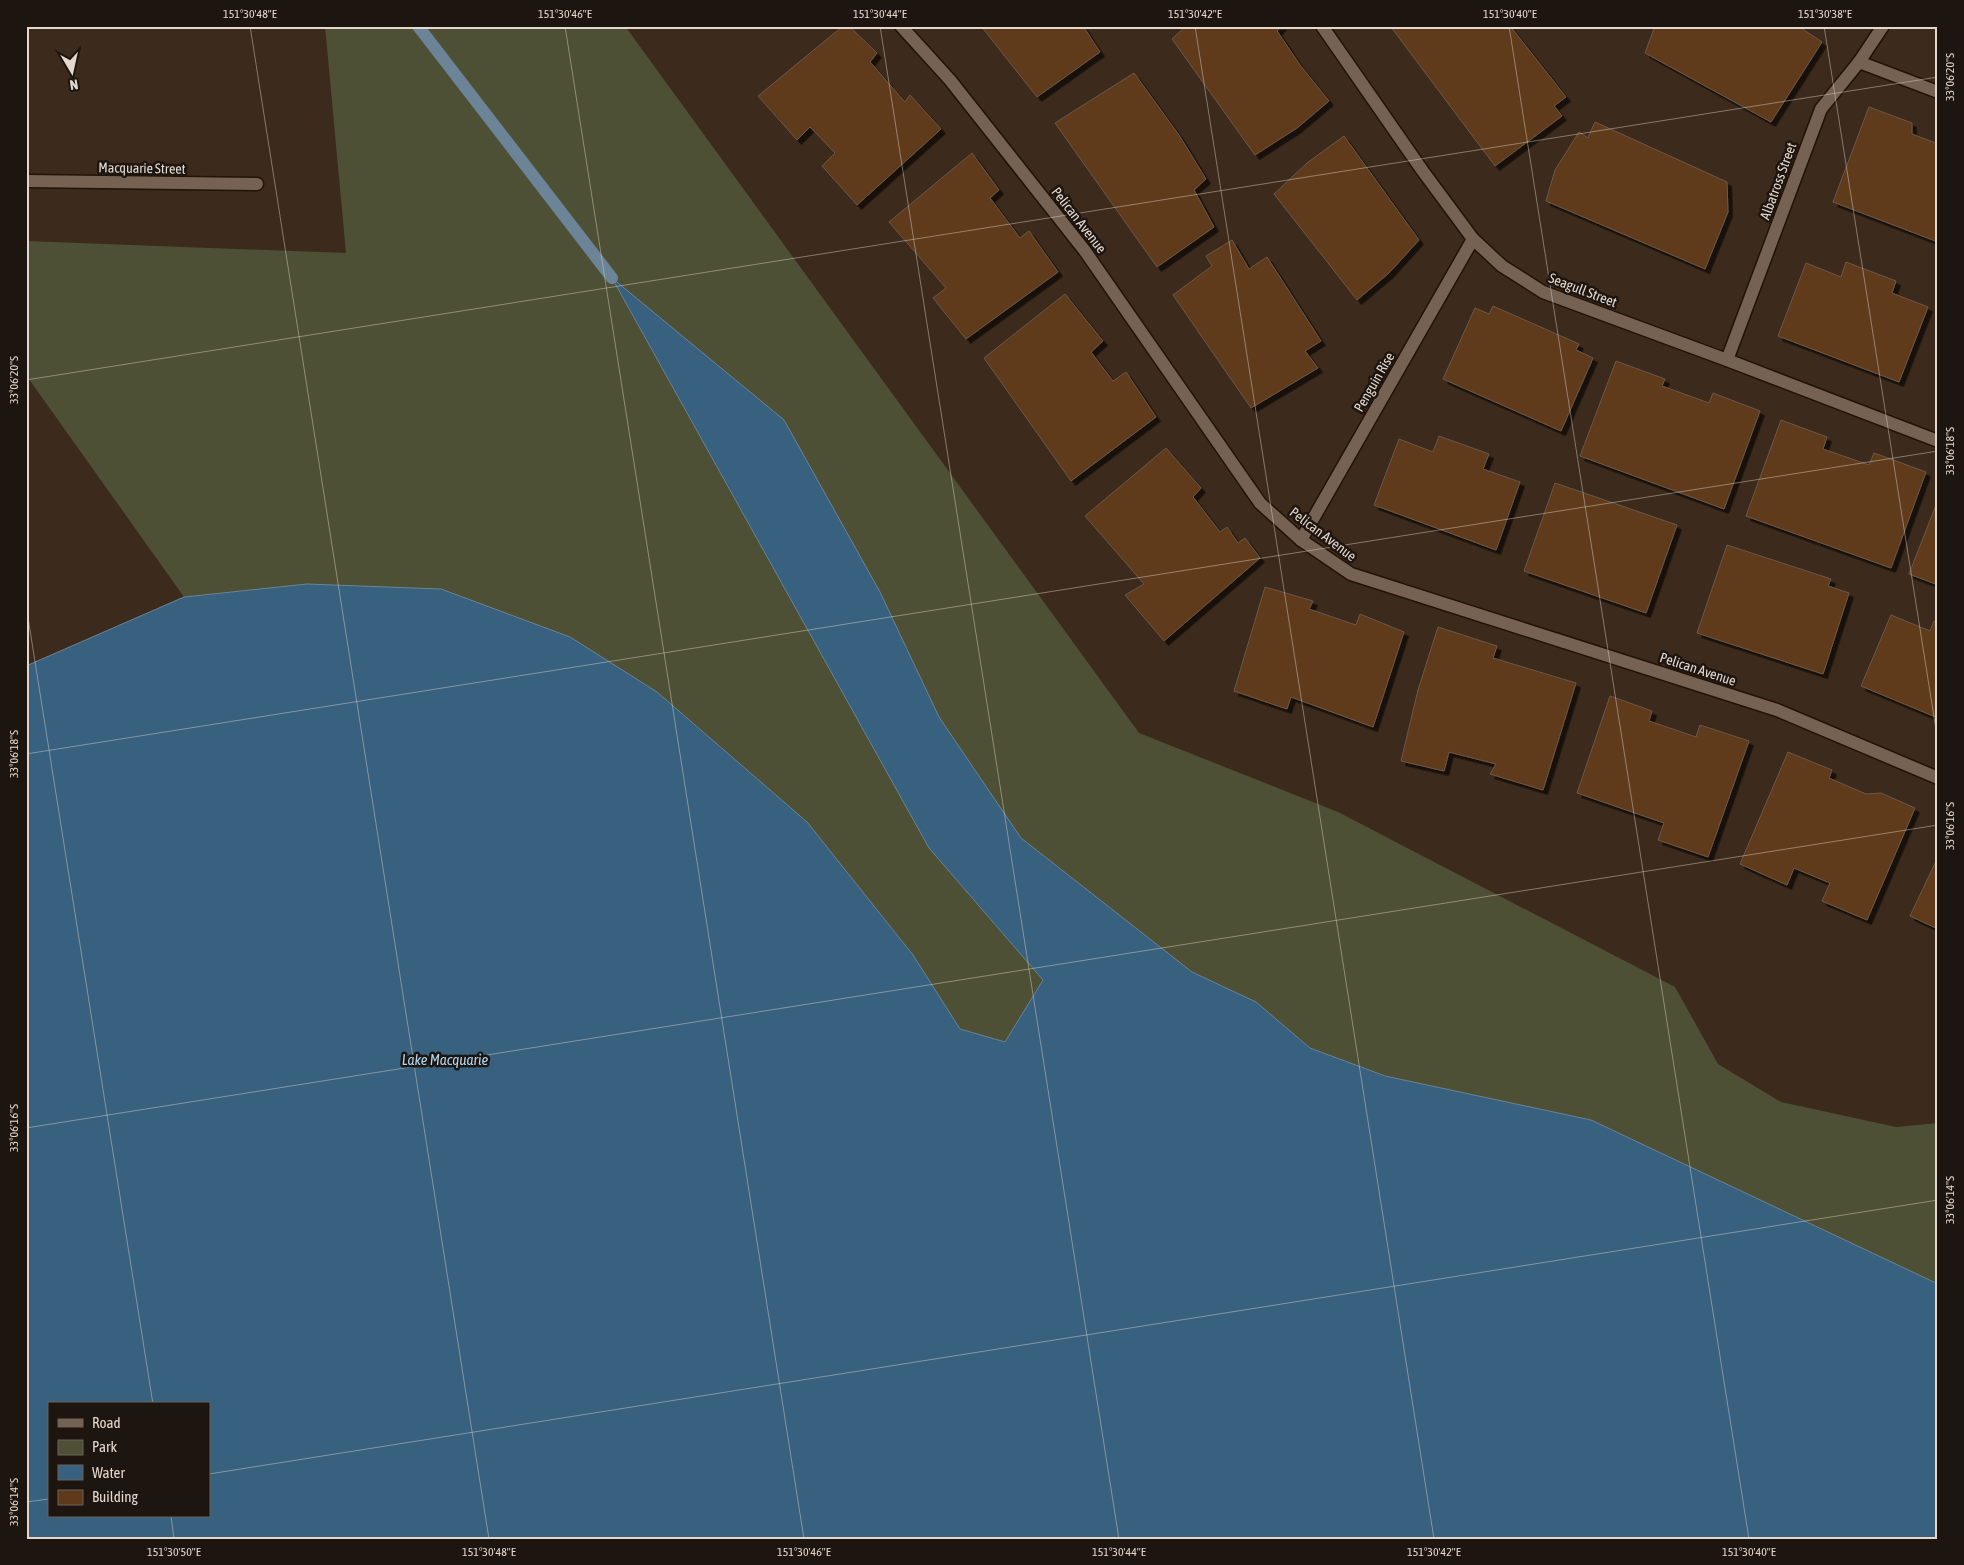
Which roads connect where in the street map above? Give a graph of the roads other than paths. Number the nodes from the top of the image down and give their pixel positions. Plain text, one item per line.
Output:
1 (901, 26) edge
2 (1322, 26) edge
3 (1883, 26) edge
4 (1859, 62) junction
5 (1938, 92) edge
6 (26, 181) edge
7 (257, 184) dead end
8 (1473, 239) junction
9 (1727, 360) junction
10 (1938, 441) edge
11 (1301, 540) junction
12 (1938, 778) edge

1 - 11 street, Pelican Avenue
2 - 8 street, Seagull Street
3 - 4 street, Albatross Street
4 - 5 street
4 - 9 street, Albatross Street
6 - 7 street, Macquarie Street
8 - 9 street, Seagull Street
8 - 11 street, Penguin Rise
9 - 10 street, Seagull Street
11 - 12 street, Pelican Avenue

